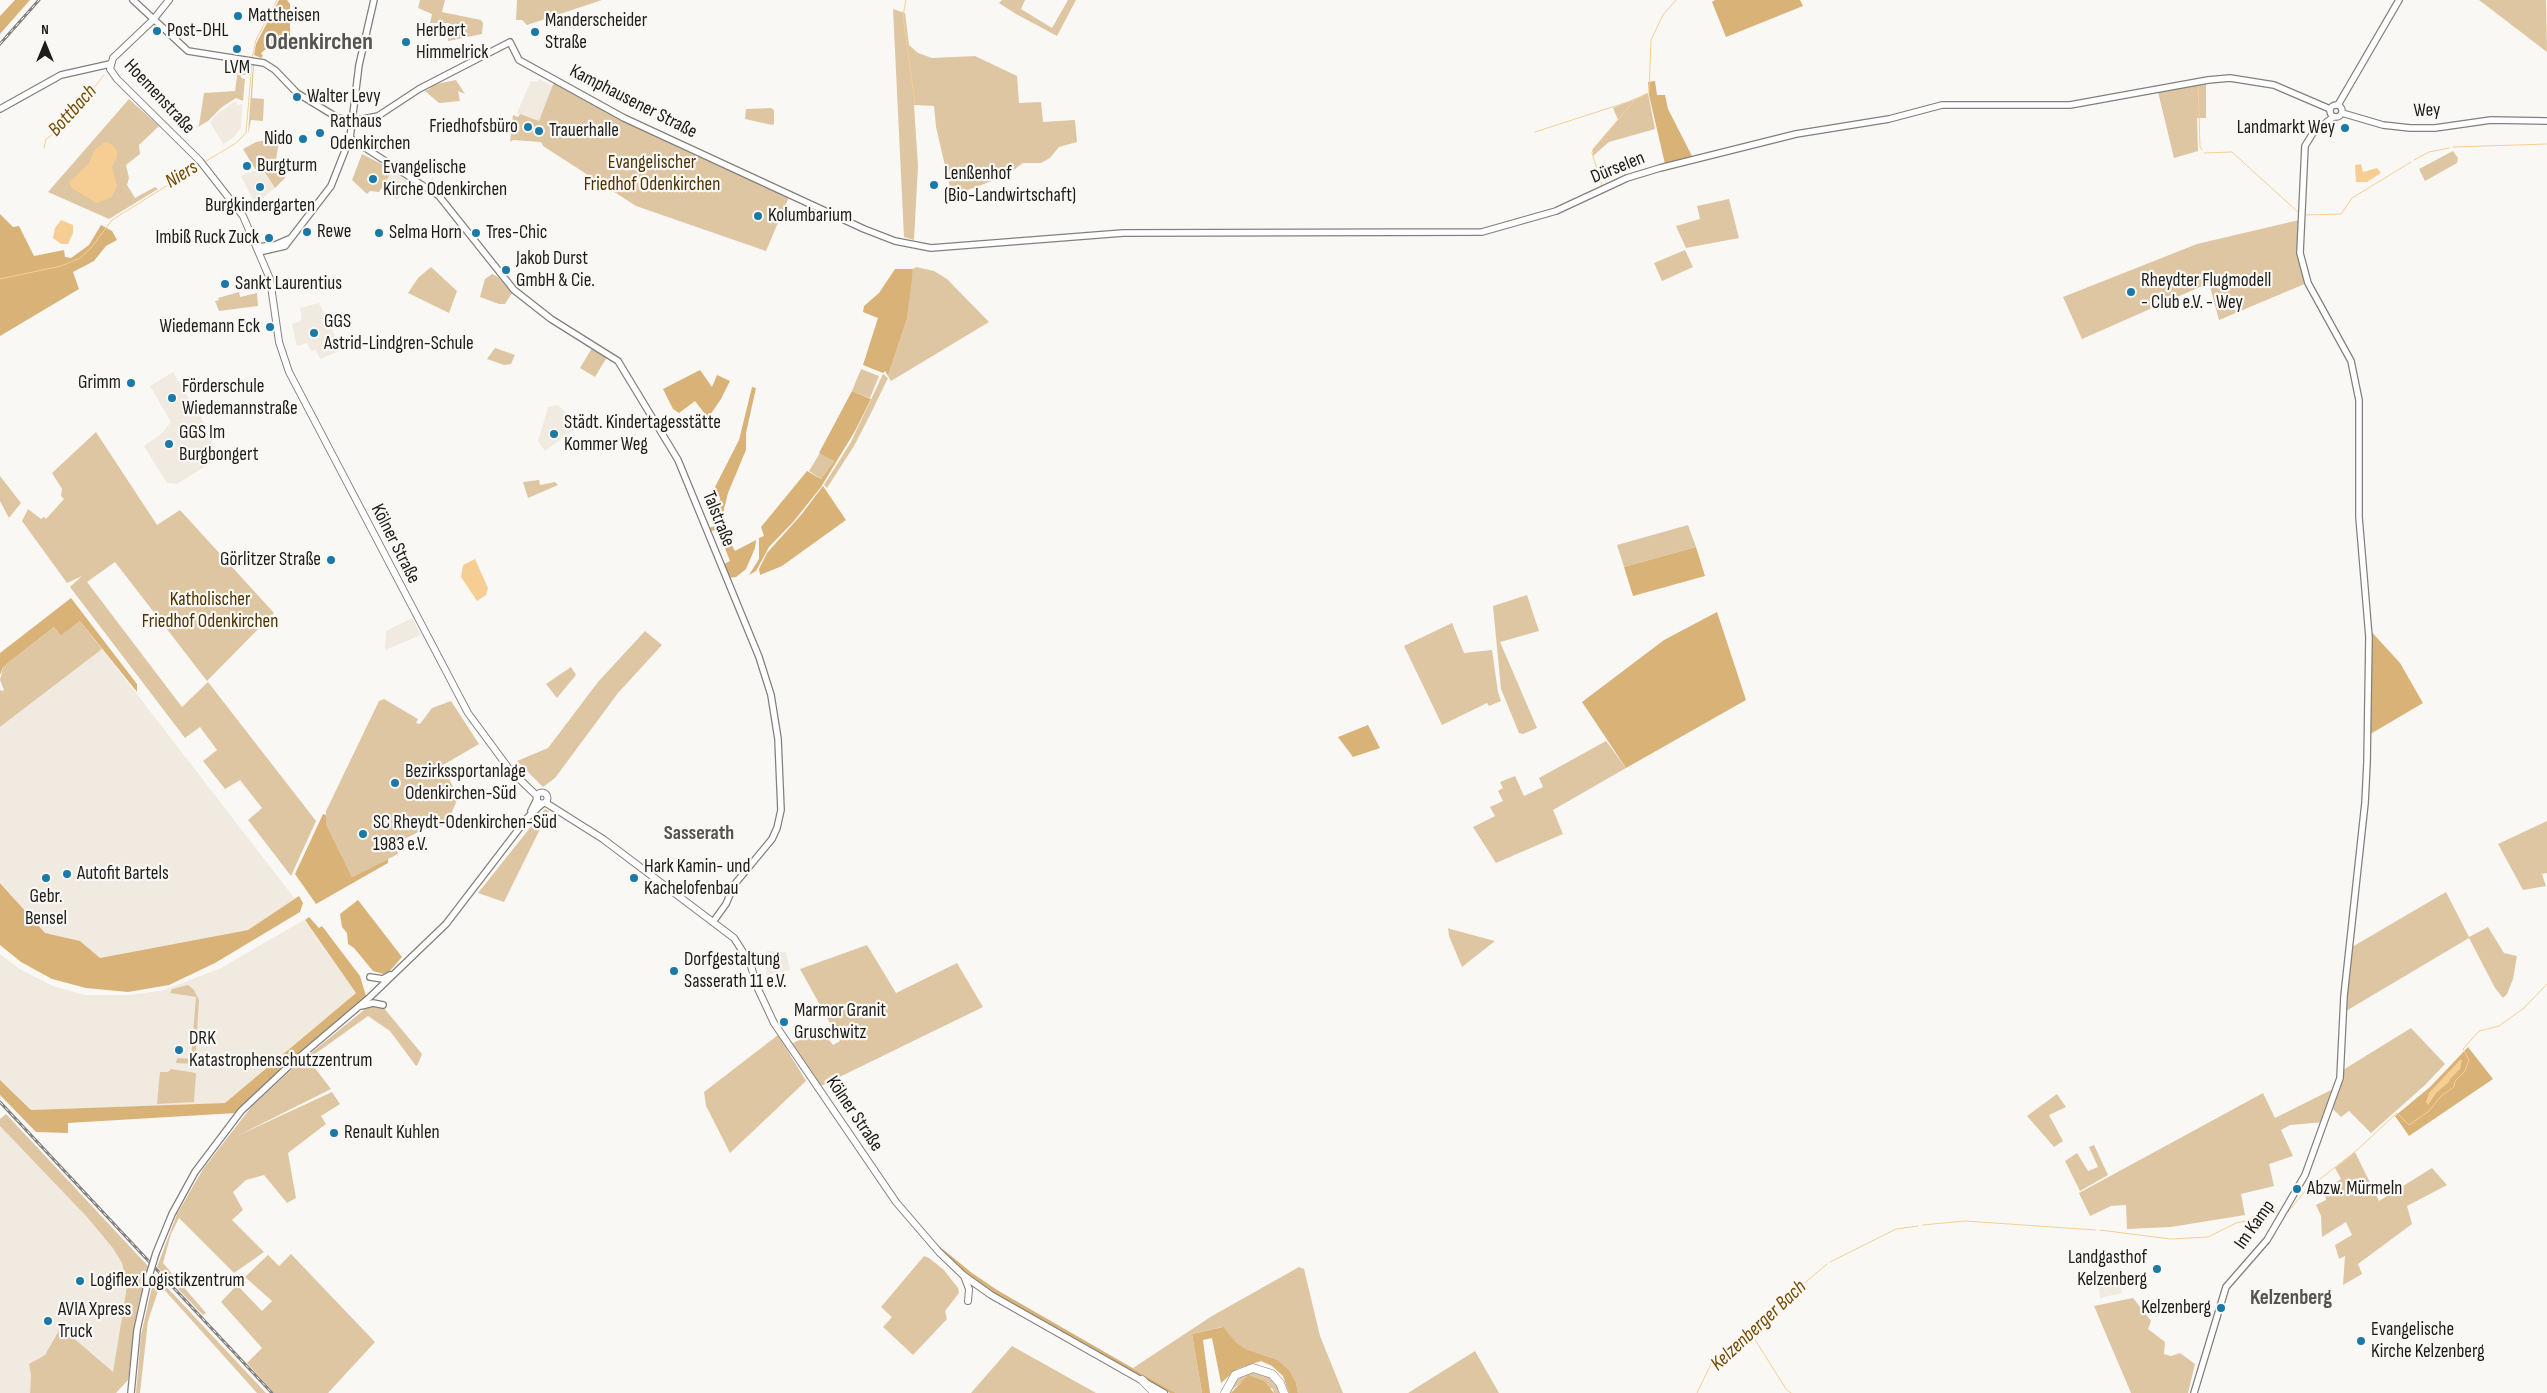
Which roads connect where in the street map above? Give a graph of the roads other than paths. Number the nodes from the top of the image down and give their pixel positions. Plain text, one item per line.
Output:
1 (133, 0) edge
2 (169, 0) edge
3 (374, 0) edge
4 (2399, 0) edge
5 (153, 20) junction
6 (110, 64) junction
7 (2338, 105) junction
8 (0, 109) edge
9 (2330, 109) junction
10 (2342, 112) junction
11 (2334, 116) junction
12 (354, 121) junction
13 (2547, 121) edge
14 (350, 138) junction
15 (915, 246) joint
16 (258, 249) junction
17 (542, 799) junction
18 (713, 922) junction
19 (411, 958) junction
20 (370, 978) dead end
21 (383, 1006) dead end
22 (359, 1007) junction
23 (963, 1275) junction
24 (968, 1301) dead end
25 (1142, 1380) junction
26 (131, 1393) edge
27 (1155, 1393) edge
28 (1164, 1393) edge
29 (1225, 1393) edge
30 (1284, 1393) edge
31 (2194, 1393) edge

1 - 5 main road
2 - 5 main road
3 - 12 main road
4 - 7 main road
5 - 6 main road
5 - 12 main road
6 - 8 main road
6 - 16 main road, Hoemenstraße
7 - 9 main road
7 - 10 main road
9 - 11 main road
9 - 15 main road, Dürselen
10 - 11 main road
10 - 13 main road, Wey
11 - 31 main road, Im Kamp
12 - 14 main road
12 - 15 main road, Kamphausener Straße
14 - 16 main road
14 - 18 main road, Talstraße
16 - 17 main road, Kölner Straße
17 - 18 main road, Kölner Straße
17 - 19 main road
18 - 23 main road, Kölner Straße
19 - 20 main road
19 - 22 main road
21 - 22 main road
22 - 26 main road, bridge
23 - 24 main road
23 - 25 main road, Kölner Straße
25 - 27 highway
25 - 28 main road, Kölner Straße
29 - 30 highway

